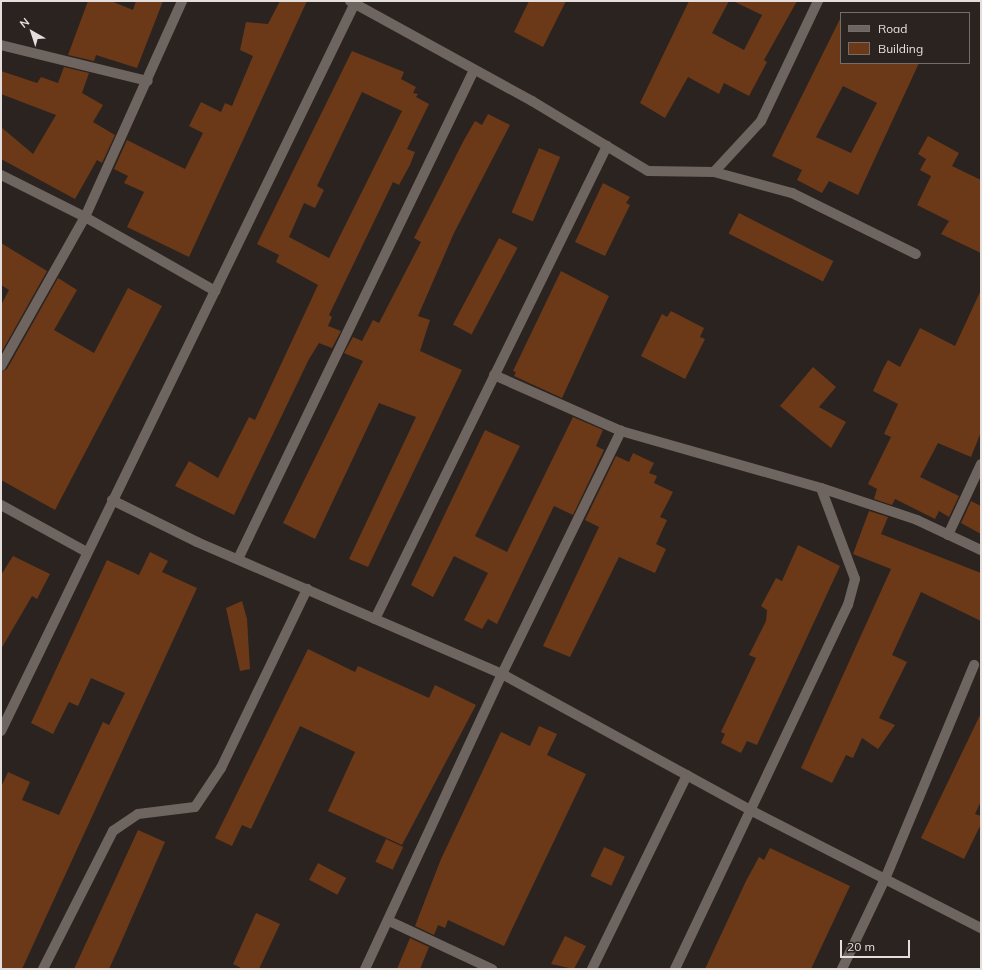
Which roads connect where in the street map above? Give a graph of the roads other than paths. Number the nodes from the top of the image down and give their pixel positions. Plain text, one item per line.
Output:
1 (182, 1) edge
2 (818, 1) edge
3 (354, 2) edge
4 (1, 45) edge
5 (474, 70) junction
6 (148, 81) junction
7 (607, 146) junction
8 (714, 172) junction
9 (1, 175) edge
10 (85, 217) junction
11 (916, 254) dead end
12 (214, 291) junction
13 (1, 366) edge
14 (494, 375) junction
15 (621, 431) junction
16 (981, 464) edge
17 (820, 488) junction
18 (112, 500) junction
19 (1, 505) edge
20 (948, 535) junction
21 (981, 550) edge
22 (87, 552) junction
23 (238, 559) junction
24 (307, 589) junction
25 (375, 619) junction
26 (974, 665) dead end
27 (502, 674) junction
28 (3, 717) edge
29 (1, 731) edge
30 (687, 775) junction
31 (752, 811) junction
32 (885, 879) junction
33 (389, 921) junction
34 (981, 928) edge
35 (43, 969) edge
36 (365, 969) edge
37 (492, 969) edge
38 (592, 969) edge
39 (675, 969) edge
40 (842, 969) edge

1 - 6 street
2 - 8 street
3 - 5 street
3 - 12 street
4 - 6 street
5 - 7 street
5 - 23 street
6 - 10 street
7 - 8 street
7 - 14 street
8 - 11 street
9 - 10 street
10 - 12 street
10 - 13 street
12 - 18 street
14 - 15 street
14 - 25 street
15 - 17 street
15 - 27 street
16 - 20 street
17 - 20 street
17 - 31 street
18 - 22 street
18 - 23 street
19 - 22 street
20 - 21 street
22 - 28 street
23 - 24 street
24 - 25 street
24 - 35 street
25 - 27 street
26 - 32 street
27 - 30 street
27 - 33 street
28 - 29 street
30 - 31 street
30 - 38 street
31 - 32 street
31 - 39 street
32 - 34 street
32 - 40 street
33 - 36 street
33 - 37 street

